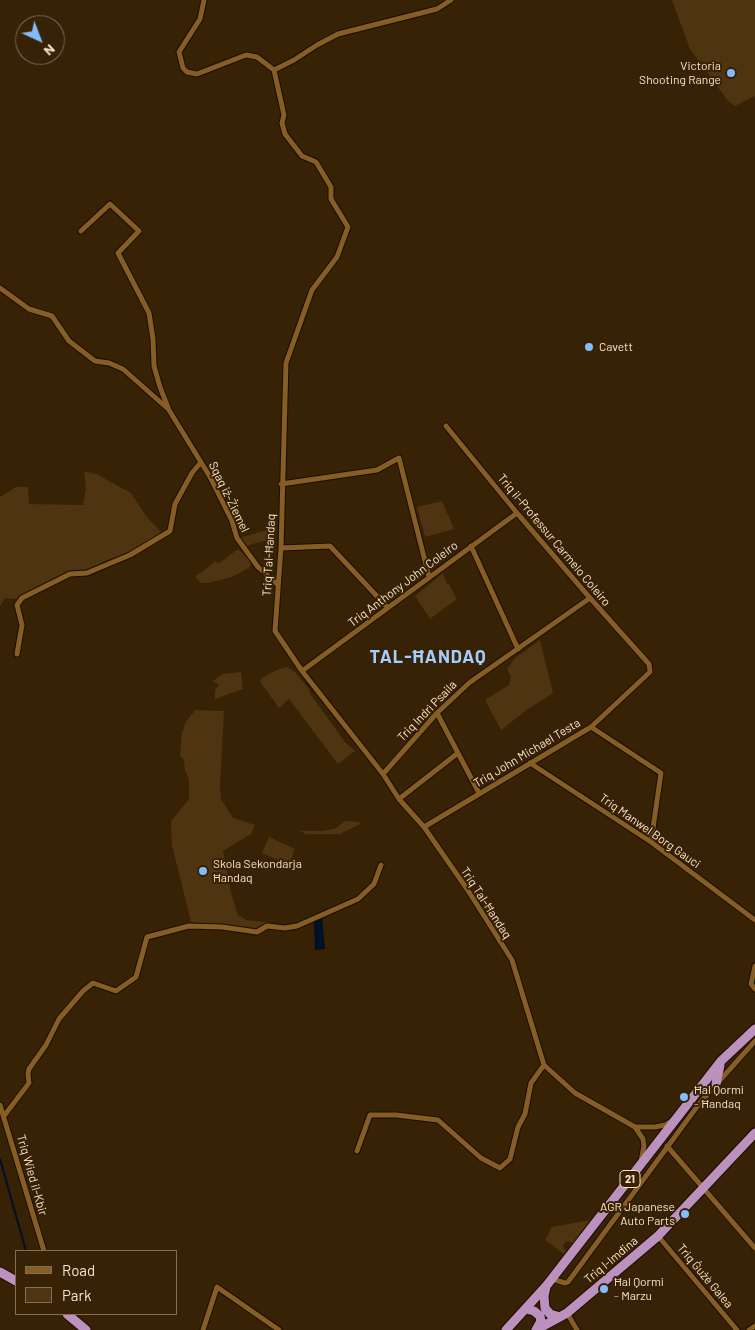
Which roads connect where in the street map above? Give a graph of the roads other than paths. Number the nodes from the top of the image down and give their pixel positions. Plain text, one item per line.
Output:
1 (204, 0) edge
2 (451, 0) edge
3 (274, 70) junction
4 (81, 231) dead end
5 (0, 288) edge
6 (170, 410) junction
7 (446, 426) dead end
8 (201, 462) junction
9 (282, 484) junction
10 (517, 513) junction
11 (471, 546) junction
12 (281, 548) junction
13 (429, 576) junction
14 (278, 586) junction
15 (590, 598) junction
16 (388, 608) junction
17 (518, 649) junction
18 (17, 654) dead end
19 (649, 664) joint
20 (302, 671) junction
21 (437, 713) junction
22 (591, 727) junction
23 (458, 753) junction
24 (530, 764) junction
25 (383, 774) junction
26 (479, 793) junction
27 (399, 799) junction
28 (424, 827) junction
29 (651, 842) junction
30 (381, 865) dead end
31 (755, 920) edge
32 (755, 966) edge
33 (755, 989) edge
34 (755, 1029) edge
35 (755, 1042) edge
36 (721, 1061) junction
37 (544, 1065) junction
38 (716, 1084) junction
39 (0, 1105) edge
40 (4, 1116) junction
41 (676, 1118) junction
42 (635, 1127) junction
43 (755, 1133) edge
44 (667, 1146) junction
45 (357, 1151) dead end
46 (637, 1170) junction
47 (703, 1188) junction
48 (658, 1236) junction
49 (755, 1248) edge
50 (44, 1250) edge
51 (0, 1272) edge
52 (15, 1281) edge
53 (549, 1282) junction
54 (526, 1309) junction
55 (68, 1315) edge
56 (564, 1315) junction
57 (755, 1326) edge
58 (86, 1330) edge
59 (203, 1330) edge
60 (279, 1330) edge
61 (506, 1330) edge
62 (536, 1330) edge
63 (577, 1330) edge
64 (737, 1330) edge
65 (749, 1330) edge

1 - 3 street
2 - 3 street
3 - 9 street, Triq Tal-Ħandaq
4 - 6 street
5 - 6 street
6 - 8 street, Sqaq iż-Żiemel
7 - 10 street, Triq il-Professur Carmelo Coleiro
8 - 14 street, Sqaq iż-Żiemel
8 - 18 street
9 - 12 street, Triq Tal-Ħandaq
9 - 13 street
10 - 11 street, Triq Anthony John Coleiro
10 - 15 street, Triq il-Professur Carmelo Coleiro
11 - 13 street, Triq Anthony John Coleiro
11 - 17 street
12 - 14 street, Triq Tal-Ħandaq
12 - 16 street
13 - 16 street, Triq Anthony John Coleiro
14 - 20 street, Triq Tal-Ħandaq
15 - 17 street, Triq Indrì Psaila
15 - 19 street, Triq il-Professur Carmelo Coleiro
16 - 20 street, Triq Anthony John Coleiro
17 - 21 street, Triq Indrì Psaila
19 - 22 street, Triq John Michael Testa
20 - 25 street, Triq Tal-Ħandaq
21 - 23 street
21 - 25 street, Triq Indrì Psaila
22 - 24 street, Triq John Michael Testa
22 - 29 street
23 - 26 street
23 - 27 street
24 - 26 street, Triq John Michael Testa
24 - 29 street, Triq Manwel Borg Gauci
25 - 27 street, Triq Tal-Ħandaq
26 - 28 street, Triq John Michael Testa
27 - 28 street, Triq Tal-Ħandaq
28 - 37 street, Triq Tal-Ħandaq
29 - 31 street, Triq Manwel Borg Gauci
30 - 40 street
32 - 33 street
34 - 36 highway, 21
35 - 38 street
36 - 38 highway
36 - 41 highway, 21
37 - 42 street
37 - 45 street
38 - 44 street
39 - 40 street, Triq Wied il-Kbir
40 - 50 street, Triq Wied il-Kbir
41 - 42 street
41 - 46 highway, 21
42 - 46 street
43 - 47 highway, Triq l-Imdina
44 - 47 street
44 - 53 street
46 - 53 highway, 21
47 - 48 highway, Triq l-Imdina
47 - 49 street
48 - 56 highway, Triq l-Imdina
48 - 64 street, Triq Ġużè Galea
51 - 52 highway
53 - 54 highway, 21
53 - 56 highway
54 - 61 highway, 21
54 - 62 highway
55 - 58 highway
56 - 62 highway, Triq l-Imdina
56 - 63 street
57 - 65 street
59 - 60 street

